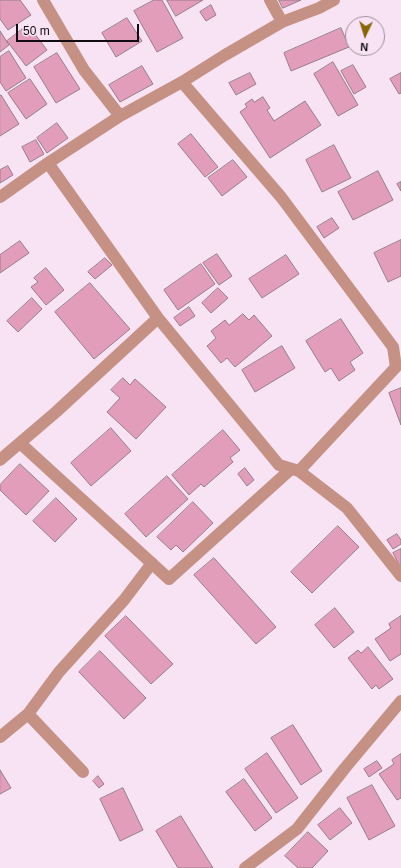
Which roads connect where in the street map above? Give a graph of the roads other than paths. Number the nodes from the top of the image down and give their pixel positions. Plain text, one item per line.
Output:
1 (43, 0) edge
2 (270, 0) edge
3 (334, 0) edge
4 (282, 22) junction
5 (182, 82) junction
6 (120, 116) junction
7 (48, 163) junction
8 (0, 197) edge
9 (158, 318) junction
10 (20, 443) junction
11 (0, 460) edge
12 (295, 470) junction
13 (152, 563) junction
14 (401, 576) edge
15 (401, 700) edge
16 (28, 714) junction
17 (0, 737) edge
18 (83, 772) dead end
19 (245, 868) edge

1 - 6 street
2 - 4 street
3 - 4 street
4 - 5 street
5 - 6 street
5 - 12 street
6 - 7 street
7 - 8 street
7 - 9 street
9 - 10 street
9 - 12 street
10 - 11 street
10 - 13 street
12 - 13 street
12 - 14 street
13 - 16 street
15 - 19 street
16 - 17 street
16 - 18 street

